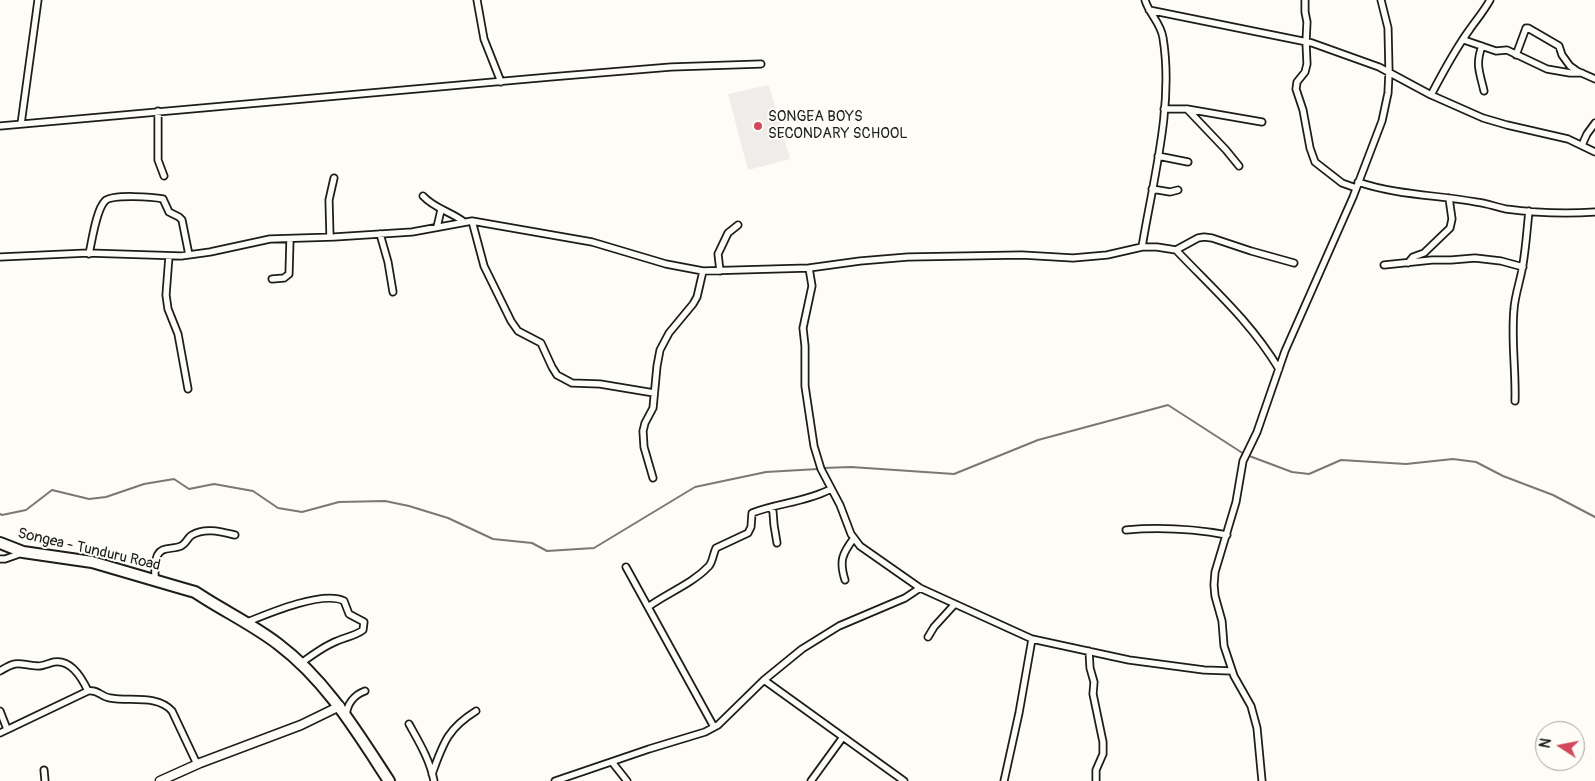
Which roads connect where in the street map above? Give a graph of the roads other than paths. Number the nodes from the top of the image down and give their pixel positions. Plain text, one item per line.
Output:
1 (38, 0) edge
2 (477, 0) edge
3 (1145, 0) edge
4 (1305, 0) edge
5 (1381, 0) edge
6 (1490, 0) edge
7 (1149, 10) junction
8 (1464, 40) junction
9 (1306, 42) junction
10 (1482, 46) junction
11 (1516, 55) junction
12 (761, 64) dead end
13 (1390, 72) junction
14 (1582, 73) junction
15 (1595, 79) edge
16 (501, 82) junction
17 (1484, 91) dead end
18 (1431, 96) junction
19 (1164, 109) junction
20 (1187, 110) junction
21 (158, 111) junction
22 (1262, 122) dead end
23 (1595, 123) edge
24 (21, 124) junction
25 (0, 126) edge
26 (1582, 145) junction
27 (1595, 152) edge
28 (1158, 156) junction
29 (1188, 162) dead end
30 (1239, 166) dead end
31 (164, 176) dead end
32 (334, 178) dead end
33 (1357, 185) junction
34 (1152, 189) junction
35 (1178, 190) dead end
36 (423, 196) dead end
37 (1448, 198) junction
38 (441, 210) junction
39 (1530, 211) junction
40 (1595, 212) edge
41 (472, 221) junction
42 (464, 222) junction
43 (738, 225) dead end
44 (437, 227) junction
45 (380, 234) junction
46 (330, 237) junction
47 (290, 239) junction
48 (1142, 247) junction
49 (1176, 250) junction
50 (89, 254) junction
51 (188, 255) junction
52 (169, 256) junction
53 (0, 258) edge
54 (1294, 263) dead end
55 (1408, 263) junction
56 (1384, 264) dead end
57 (1523, 267) junction
58 (809, 268) junction
59 (720, 271) junction
60 (703, 272) junction
61 (272, 279) dead end
62 (393, 292) dead end
63 (1278, 369) junction
64 (188, 389) dead end
65 (654, 393) junction
66 (1515, 401) dead end
67 (653, 478) dead end
68 (831, 489) junction
69 (771, 507) junction
70 (1126, 530) dead end
71 (235, 535) dead end
72 (1227, 535) junction
73 (854, 538) junction
74 (778, 542) dead end
75 (0, 543) edge
76 (23, 552) junction
77 (0, 559) edge
78 (626, 567) dead end
79 (154, 579) junction
80 (845, 580) dead end
81 (920, 588) junction
82 (954, 605) junction
83 (648, 607) junction
84 (245, 623) junction
85 (928, 637) dead end
86 (1032, 640) junction
87 (1089, 651) junction
88 (300, 664) junction
89 (0, 671) edge
90 (1232, 671) junction
91 (764, 680) junction
92 (88, 690) junction
93 (365, 691) dead end
94 (340, 706) junction
95 (0, 710) edge
96 (476, 711) dead end
97 (346, 716) junction
98 (409, 724) dead end
99 (714, 727) junction
100 (7, 729) junction
101 (0, 734) edge
102 (843, 737) junction
103 (612, 762) junction
104 (197, 764) junction
105 (44, 770) dead end
106 (433, 778) edge
107 (45, 781) edge
108 (160, 781) edge
109 (389, 781) edge
110 (555, 781) edge
111 (627, 781) edge
112 (811, 781) edge
113 (904, 781) edge
114 (1004, 781) edge
115 (1096, 781) edge
116 (1262, 781) edge

1 - 24 street
2 - 16 street
3 - 7 street
4 - 9 street
5 - 13 street
6 - 8 street
7 - 9 street
7 - 19 street
8 - 10 street
8 - 18 street
9 - 13 street
9 - 33 street
10 - 11 street
10 - 17 street
11 - 14 street
11 - 14 street
12 - 16 street
13 - 18 street
13 - 33 street
14 - 15 street
16 - 21 street
18 - 26 street
19 - 20 street
19 - 28 street
20 - 22 street
20 - 30 street
21 - 24 street
21 - 31 street
23 - 26 street
24 - 25 street
26 - 27 street
28 - 29 street
28 - 34 street
32 - 46 street
33 - 37 street
33 - 63 street
34 - 35 street
34 - 48 street
36 - 38 street
37 - 39 street
37 - 55 street
38 - 42 street
38 - 44 street
39 - 40 street
39 - 57 street
41 - 42 street
41 - 60 street
41 - 65 street
42 - 44 street
43 - 59 street
44 - 45 street
45 - 46 street
45 - 62 street
46 - 47 street
47 - 51 street
47 - 61 street
48 - 49 street
48 - 58 street
49 - 54 street
49 - 63 street
50 - 51 street
50 - 52 street
50 - 53 street
51 - 52 street
52 - 64 street
55 - 56 street
55 - 57 street
57 - 66 street
58 - 59 street
58 - 68 street
59 - 60 street
60 - 65 street
63 - 72 street
65 - 67 street
68 - 69 street
68 - 73 street
69 - 74 street
69 - 83 street
70 - 72 street
71 - 79 street
72 - 90 street
73 - 80 street
73 - 81 street
75 - 76 highway, Songea - Tunduru Road
76 - 77 street
76 - 79 highway, Songea - Tunduru Road
78 - 83 street
79 - 84 highway, Songea - Tunduru Road
81 - 82 street
81 - 91 street
82 - 85 street
82 - 86 street
83 - 99 street
84 - 88 highway, Songea - Tunduru Road
84 - 88 street
86 - 87 street
86 - 114 street
87 - 90 street
87 - 115 street
88 - 94 highway, Songea - Tunduru Road
89 - 92 street
90 - 116 street
91 - 99 street
91 - 102 street
92 - 100 street
92 - 104 street
93 - 97 street
94 - 97 highway, Songea - Tunduru Road
94 - 104 street
95 - 100 street
96 - 106 street
97 - 109 highway, Songea - Tunduru Road
98 - 106 street
99 - 103 street
100 - 101 street
102 - 112 street
102 - 113 street
103 - 110 street
103 - 111 street
104 - 108 street
105 - 107 street

